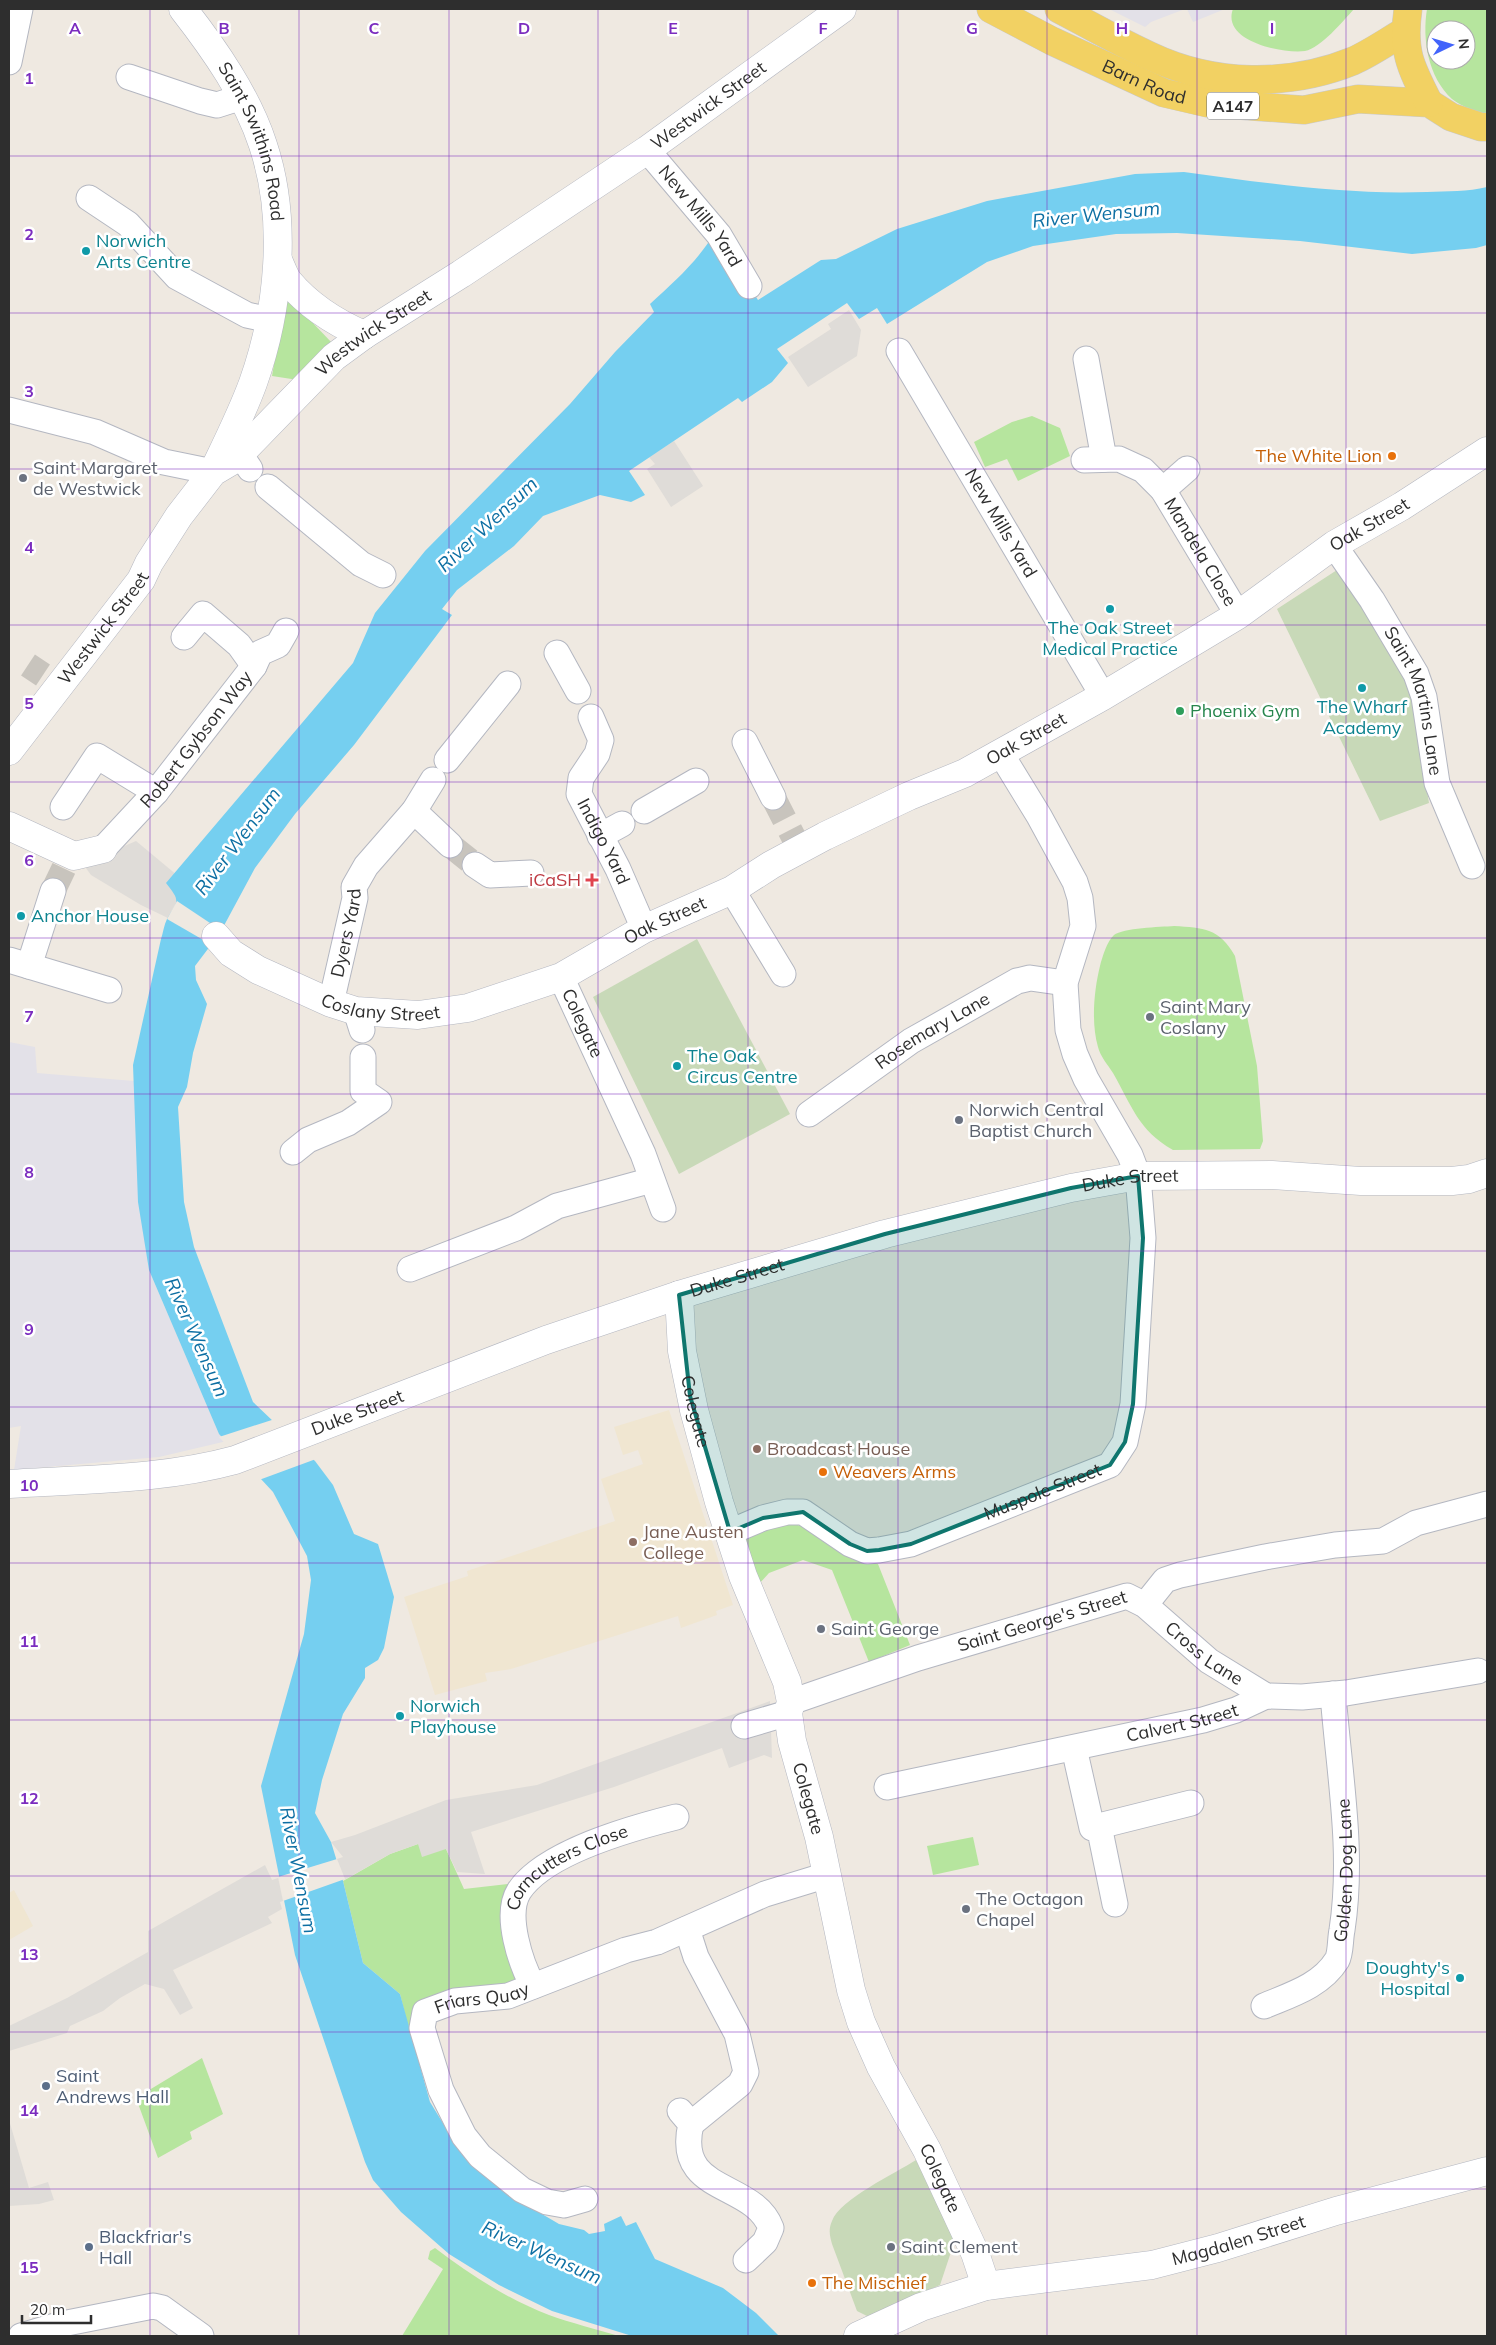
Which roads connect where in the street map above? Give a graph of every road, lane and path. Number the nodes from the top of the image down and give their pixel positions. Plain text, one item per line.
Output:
1 (20, 9) edge
2 (183, 9) edge
3 (992, 9) edge
4 (1059, 9) edge
5 (838, 10) edge
6 (1407, 20) edge
7 (9, 62) edge
8 (129, 76) dead end
9 (242, 98) junction
10 (1428, 103) junction
11 (1485, 129) edge
12 (647, 150) junction
13 (89, 198) dead end
14 (278, 260) junction
15 (749, 286) dead end
16 (270, 320) junction
17 (364, 335) junction
18 (900, 351) dead end
19 (1086, 359) dead end
20 (9, 410) edge
21 (1481, 457) edge
22 (1186, 469) dead end
23 (213, 472) junction
24 (268, 487) dead end
25 (1163, 490) junction
26 (1334, 545) junction
27 (383, 576) dead end
28 (1238, 615) junction
29 (286, 631) dead end
30 (184, 637) dead end
31 (557, 653) dead end
32 (254, 666) junction
33 (508, 684) dead end
34 (578, 691) dead end
35 (1103, 696) junction
36 (591, 717) dead end
37 (745, 742) dead end
38 (9, 751) edge
39 (1000, 754) junction
40 (447, 760) dead end
41 (433, 780) dead end
42 (696, 780) dead end
43 (156, 792) junction
44 (773, 797) tunnel mouth
45 (64, 807) dead end
46 (414, 811) junction
47 (644, 811) dead end
48 (622, 824) dead end
49 (9, 826) edge
50 (600, 836) junction
51 (450, 845) tunnel mouth
52 (103, 849) joint
53 (475, 865) tunnel mouth
54 (1472, 866) dead end
55 (531, 873) dead end
56 (732, 890) junction
57 (53, 891) tunnel mouth
58 (644, 929) junction
59 (216, 936) dead end
60 (19, 963) edge
61 (782, 974) dead end
62 (561, 977) junction
63 (1065, 983) junction
64 (109, 990) dead end
65 (331, 1003) junction
66 (363, 1057) dead end
67 (809, 1114) dead end
68 (293, 1152) dead end
69 (1487, 1173) edge
70 (1138, 1176) junction
71 (652, 1180) junction
72 (663, 1209) dead end
73 (410, 1269) dead end
74 (679, 1295) junction
75 (9, 1484) edge
76 (1487, 1504) edge
77 (730, 1532) junction
78 (1145, 1605) junction
79 (1478, 1671) dead end
80 (1333, 1694) junction
81 (1266, 1696) junction
82 (790, 1708) junction
83 (744, 1726) dead end
84 (1074, 1748) junction
85 (887, 1787) dead end
86 (1191, 1804) dead end
87 (676, 1817) dead end
88 (1099, 1826) junction
89 (827, 1875) junction
90 (1115, 1904) dead end
91 (687, 1929) junction
92 (533, 1986) junction
93 (1264, 2006) dead end
94 (1487, 2171) edge
95 (586, 2199) dead end
96 (746, 2260) dead end
97 (986, 2286) junction
98 (21, 2336) edge
99 (201, 2336) edge
100 (858, 2336) edge

1 - 7 street
2 - 9 street, Saint Swithins Road
3 - 10 main road, Barn Road / A147
4 - 6 main road, Barn Road / A147
5 - 12 street, Westwick Street
6 - 10 main road, Barn Road / A147
8 - 9 street
9 - 14 street, Saint Swithins Road
10 - 11 main road, Barn Road / A147
12 - 15 street, New Mills Yard
12 - 17 street, Westwick Street
13 - 16 street
14 - 16 street, Saint Swithins Road
14 - 17 street, Saint Swithins Road
16 - 23 street, Saint Swithins Road
17 - 23 street, Westwick Street
18 - 35 street, New Mills Yard
19 - 25 street, Mandela Close
20 - 23 street
21 - 26 street, Oak Street
22 - 25 street, Mandela Close
23 - 38 street, Westwick Street
24 - 27 street
25 - 28 street, Mandela Close
26 - 28 street, Oak Street
26 - 54 street, Saint Martins Lane
28 - 35 street, Oak Street
29 - 32 street, Robert Gybson Way
30 - 32 street
31 - 34 street
32 - 43 street, Robert Gybson Way
33 - 40 street
35 - 39 street, Oak Street
36 - 50 street, Indigo Yard
37 - 44 street
39 - 56 street, Oak Street
39 - 63 street
41 - 46 street, Dyers Yard
42 - 47 street
43 - 45 street
43 - 52 street, Robert Gybson Way
46 - 51 street
46 - 65 street, Dyers Yard
48 - 50 street
49 - 52 street
50 - 58 street, Indigo Yard
53 - 55 street
56 - 58 street, Oak Street
56 - 61 street
57 - 60 street
58 - 62 street, Oak Street
59 - 65 street, Coslany Street
60 - 64 street
62 - 65 street, Coslany Street
62 - 71 street, Colegate
63 - 67 street, Rosemary Lane
63 - 70 street, Muspole Street
66 - 68 street
69 - 70 street, Duke Street
70 - 74 street, Duke Street
70 - 77 street, Muspole Street
71 - 72 street, Colegate
71 - 73 street
74 - 75 street, Duke Street
74 - 77 street, Colegate
76 - 78 street, Saint George's Street
77 - 82 street, Colegate
78 - 81 street, Cross Lane
78 - 82 street, Saint George's Street
79 - 80 street, Calvert Street
80 - 81 street, Calvert Street
80 - 93 street, Golden Dog Lane
81 - 84 street, Calvert Street
82 - 83 street, Saint George's Street
82 - 89 street, Colegate
84 - 85 street, Calvert Street
84 - 88 street
86 - 88 street
87 - 92 street, Corncutters Close
88 - 90 street
89 - 91 street, Friars Quay
89 - 97 street, Colegate
91 - 92 street, Friars Quay
91 - 96 street
92 - 95 street, Friars Quay
94 - 97 street, Magdalen Street
97 - 100 street, Magdalen Street
98 - 99 street

